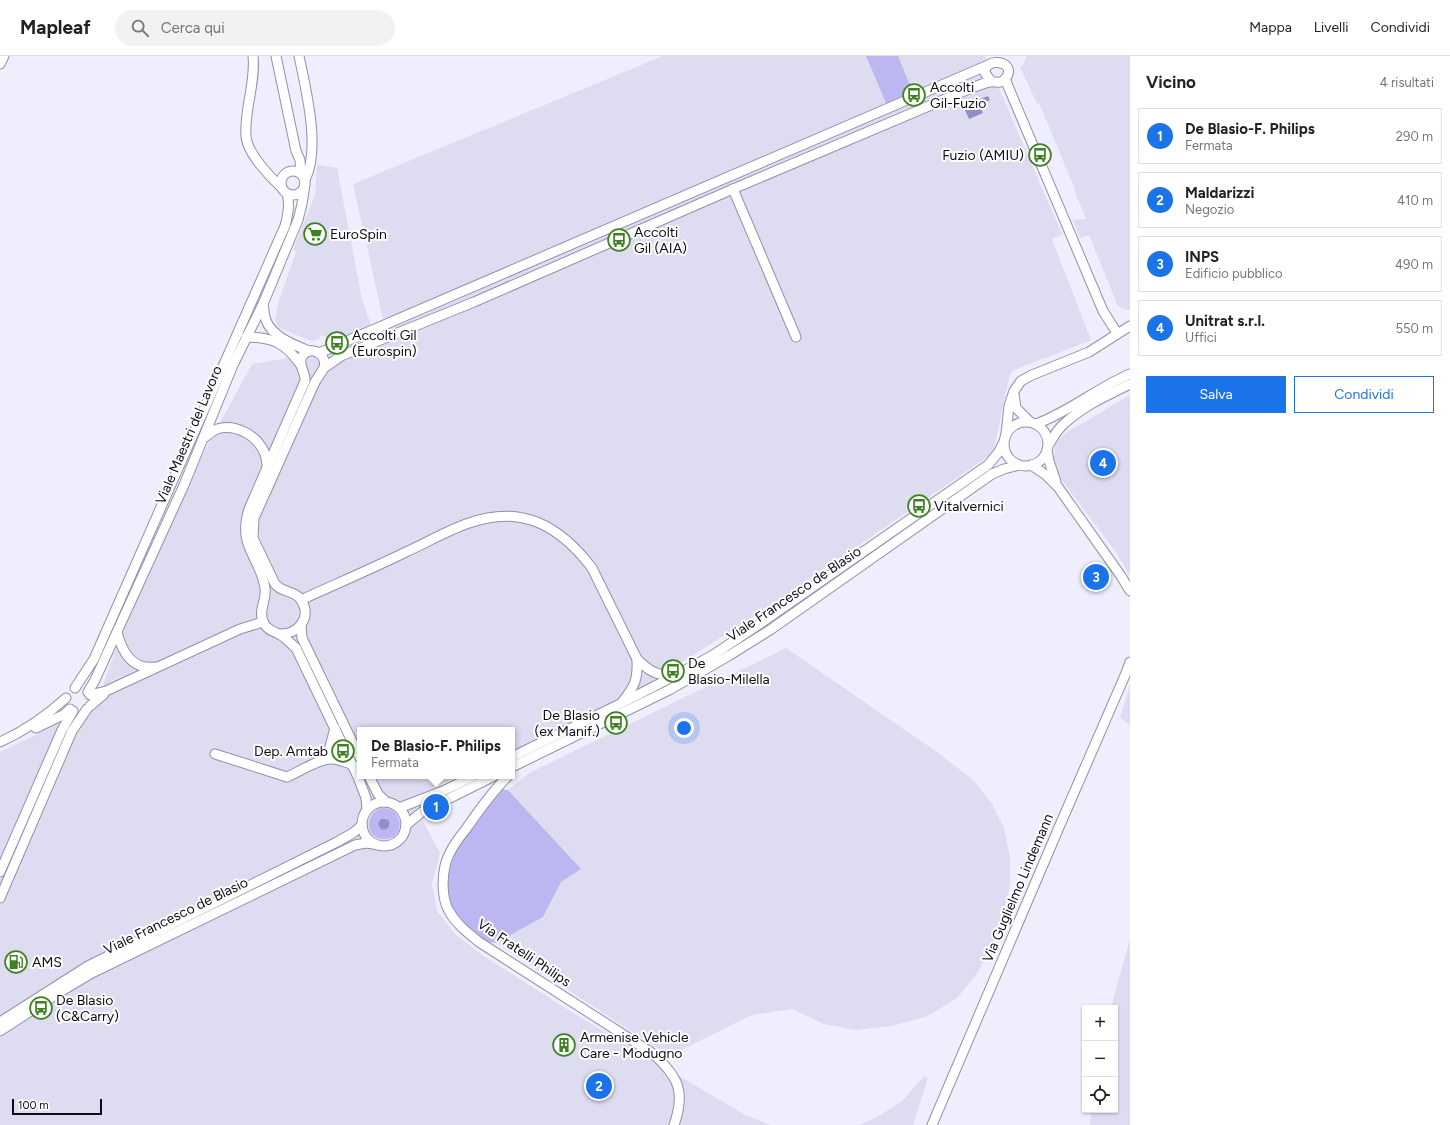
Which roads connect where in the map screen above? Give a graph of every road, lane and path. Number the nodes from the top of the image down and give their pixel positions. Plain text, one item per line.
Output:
1 (4, 56) edge
2 (253, 56) edge
3 (276, 56) edge
4 (299, 56) edge
5 (1010, 57) edge
6 (991, 61) edge
7 (0, 64) edge
8 (1008, 67) junction
9 (1005, 79) junction
10 (991, 81) junction
11 (296, 151) junction
12 (292, 171) junction
13 (304, 179) junction
14 (733, 189) junction
15 (285, 191) junction
16 (263, 304) junction
17 (1130, 326) edge
18 (1117, 333) junction
19 (246, 337) junction
20 (796, 337) dead end
21 (309, 351) junction
22 (319, 353) junction
23 (302, 368) junction
24 (322, 371) junction
25 (1130, 374) edge
26 (1130, 384) edge
27 (1014, 391) junction
28 (1032, 423) junction
29 (204, 438) junction
30 (1005, 438) junction
31 (1048, 448) junction
32 (1019, 465) junction
33 (268, 466) junction
34 (1031, 466) junction
35 (1058, 487) junction
36 (285, 591) junction
37 (1130, 591) edge
38 (301, 600) junction
39 (264, 601) junction
40 (263, 622) junction
41 (301, 625) junction
42 (117, 632) junction
43 (279, 634) junction
44 (637, 659) junction
45 (1130, 662) edge
46 (160, 666) junction
47 (682, 672) junction
48 (75, 688) junction
49 (106, 691) junction
50 (89, 694) junction
51 (66, 698) junction
52 (622, 703) junction
53 (88, 708) junction
54 (71, 710) junction
55 (335, 728) junction
56 (21, 732) junction
57 (0, 742) edge
58 (551, 748) junction
59 (357, 752) edge
60 (215, 754) dead end
61 (515, 756) edge
62 (323, 760) junction
63 (353, 765) junction
64 (515, 766) edge
65 (515, 771) edge
66 (357, 775) edge
67 (359, 779) edge
68 (370, 779) edge
69 (468, 779) edge
70 (488, 779) edge
71 (505, 779) edge
72 (386, 802) junction
73 (399, 808) junction
74 (367, 810) junction
75 (362, 825) junction
76 (406, 825) junction
77 (373, 844) junction
78 (0, 872) edge
79 (0, 898) edge
80 (0, 1022) edge
81 (0, 1031) edge
82 (674, 1125) edge
83 (932, 1125) edge

1 - 7 street
2 - 15 street
3 - 11 street
4 - 13 street
5 - 8 street
6 - 8 street
6 - 10 street
6 - 22 street
8 - 9 street
9 - 10 street
9 - 18 street
10 - 14 street
11 - 12 street
11 - 13 street
12 - 13 street
12 - 15 street
13 - 15 street
13 - 16 street, Viale Maestri del Lavoro
14 - 20 street
14 - 24 street
15 - 48 street, Viale Maestri del Lavoro
16 - 19 street, Viale Maestri del Lavoro
16 - 21 street
17 - 18 street
18 - 27 street
19 - 23 street
19 - 29 street, Viale Maestri del Lavoro
21 - 22 street
21 - 23 street
22 - 24 street
23 - 24 street
23 - 33 street
24 - 36 street
25 - 28 street
26 - 31 street
27 - 28 street
27 - 30 street
28 - 30 street
28 - 31 street
29 - 33 street
29 - 42 street, Viale Maestri del Lavoro
30 - 32 street
30 - 47 street, Viale Francesco de Blasio
31 - 34 street
31 - 35 street
32 - 34 street
32 - 58 street, Viale Francesco de Blasio
33 - 39 street
34 - 35 street
35 - 37 street
36 - 38 street
36 - 39 street
38 - 41 street
38 - 44 street
39 - 40 street
40 - 43 street
40 - 46 street
41 - 43 street
41 - 59 street
42 - 46 street
42 - 50 street, Viale Maestri del Lavoro
43 - 55 street
44 - 47 street
44 - 52 street
45 - 83 street, Via Guglielmo Lindemann
46 - 49 street
47 - 52 street, Viale Francesco de Blasio
48 - 50 street
48 - 51 street
49 - 50 street
49 - 53 street
50 - 53 street
51 - 54 street
51 - 56 street
52 - 61 street, Viale Francesco de Blasio
53 - 54 street
53 - 79 street
54 - 56 street
54 - 78 street
55 - 62 street
55 - 63 street
56 - 57 street
58 - 64 street, Viale Francesco de Blasio
58 - 65 street
60 - 62 street
62 - 63 street
63 - 66 street
67 - 74 street
68 - 72 street
69 - 73 street
70 - 76 street
71 - 82 street, Via Fratelli Philips
72 - 73 street
72 - 74 street
73 - 76 street
74 - 75 street
75 - 77 street
75 - 80 street, Viale Francesco de Blasio
76 - 77 street
77 - 81 street, Viale Francesco de Blasio

